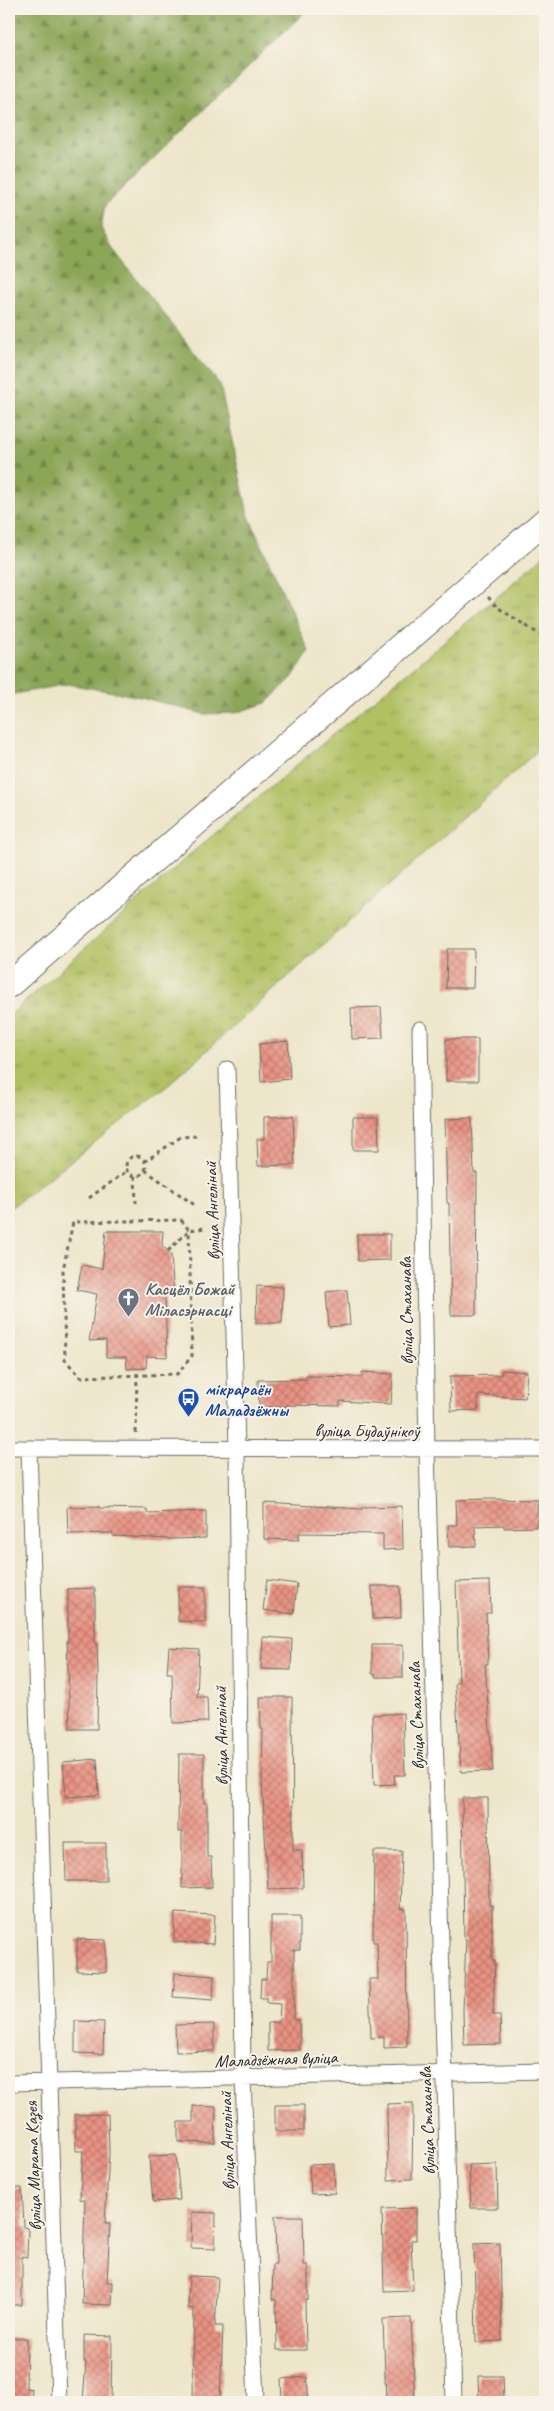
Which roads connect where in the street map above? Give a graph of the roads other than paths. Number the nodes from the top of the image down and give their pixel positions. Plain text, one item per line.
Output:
1 (545, 522) edge
2 (9, 985) edge
3 (420, 1029) dead end
4 (226, 1069) dead end
5 (9, 1448) edge
6 (30, 1448) junction
7 (237, 1448) junction
8 (545, 1449) edge
9 (427, 1450) junction
10 (545, 2071) edge
11 (444, 2072) junction
12 (243, 2079) junction
13 (49, 2082) junction
14 (9, 2083) edge
15 (59, 2402) edge
16 (256, 2402) edge
17 (454, 2402) edge

1 - 2 highway
3 - 9 street, вуліца Стаханава
4 - 7 street, вуліца Ангелінай
5 - 6 street, вуліца Будаўнікоў
6 - 7 street, вуліца Будаўнікоў
6 - 13 street, вуліца Марата Казея
7 - 9 street, вуліца Будаўнікоў
7 - 12 street, вуліца Ангелінай
8 - 9 street, вуліца Будаўнікоў
9 - 11 street, вуліца Стаханава
10 - 11 street, Маладзёжная вуліца
11 - 12 street, Маладзёжная вуліца
11 - 17 street, вуліца Стаханава
12 - 13 street, Маладзёжная вуліца
12 - 16 street, вуліца Ангелінай
13 - 14 street, Маладзёжная вуліца
13 - 15 street, вуліца Марата Казея

